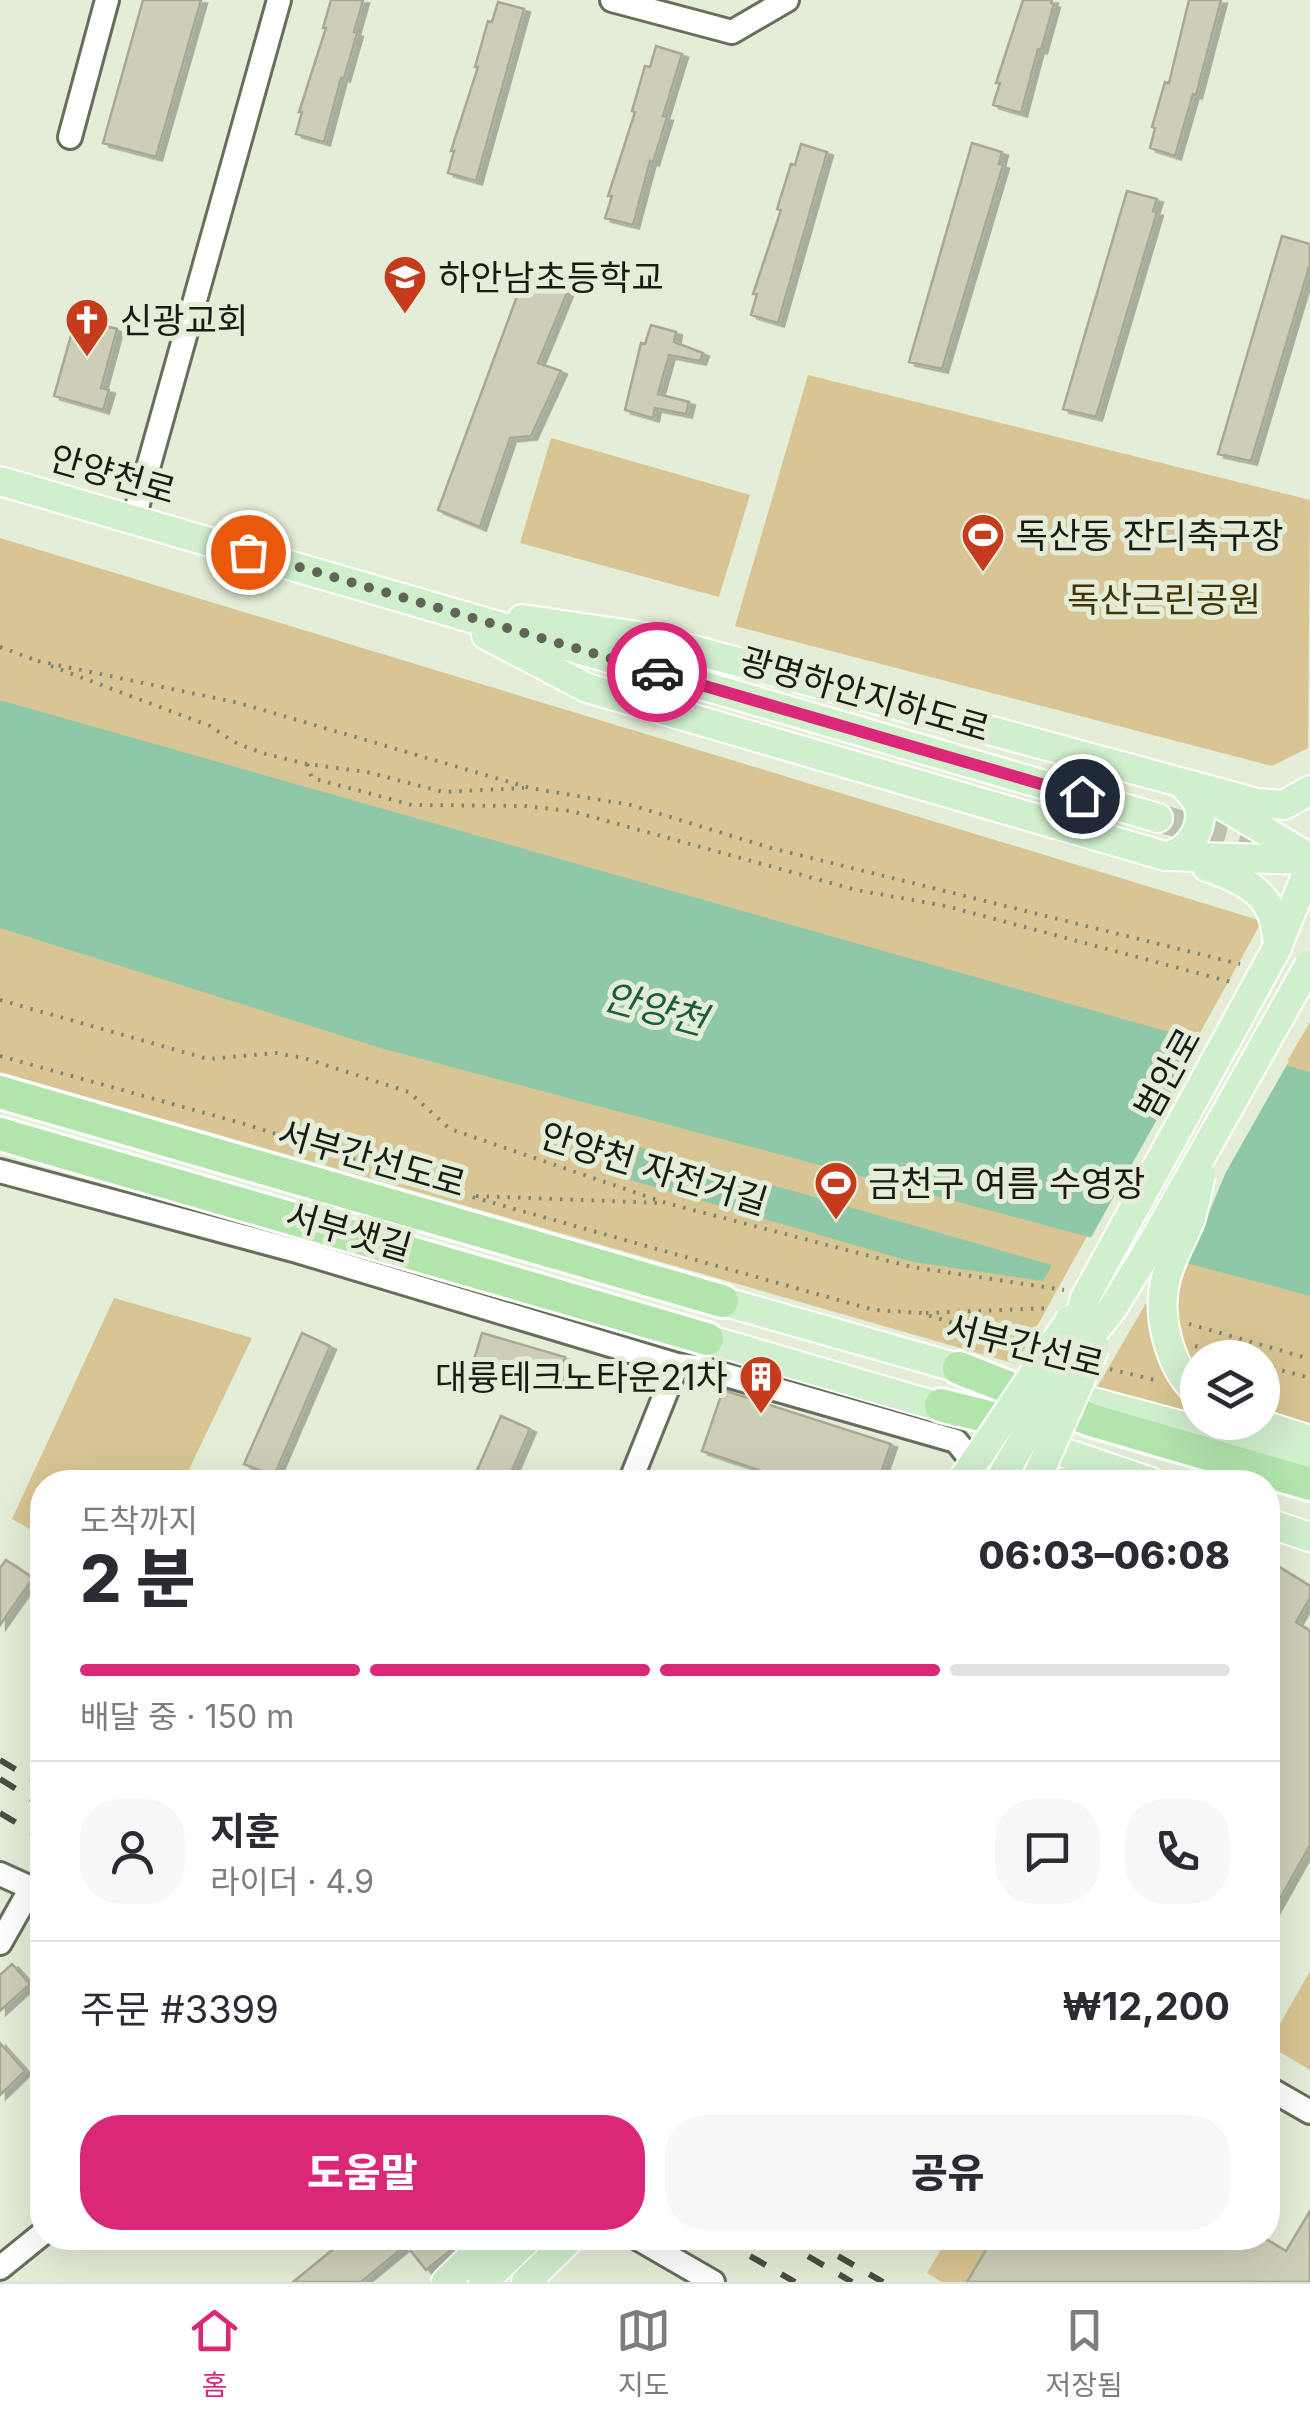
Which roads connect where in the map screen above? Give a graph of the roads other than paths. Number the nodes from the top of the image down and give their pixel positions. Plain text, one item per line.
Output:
1 (107, 0) edge
2 (278, 0) edge
3 (612, 0) edge
4 (787, 0) edge
5 (70, 137) dead end
6 (0, 481) edge
7 (134, 518) junction
8 (436, 608) junction
9 (1180, 782) junction
10 (1310, 790) edge
11 (1158, 818) tunnel mouth
12 (1173, 858) junction
13 (1310, 861) edge
14 (1303, 898) edge
15 (1277, 948) junction
16 (1310, 964) edge
17 (0, 1092) edge
18 (0, 1134) edge
19 (1206, 1148) junction
20 (0, 1170) edge
21 (1078, 1294) junction
22 (722, 1301) joint
23 (1112, 1310) junction
24 (707, 1339) joint
25 (677, 1365) junction
26 (958, 1368) junction
27 (1064, 1370) junction
28 (1180, 1373) edge
29 (941, 1406) junction
30 (1280, 1430) edge
31 (1310, 1440) edge
32 (1310, 1460) edge
33 (635, 1470) edge
34 (977, 1470) edge
35 (990, 1470) edge
36 (993, 1470) edge
37 (1040, 1470) edge
38 (1112, 1470) edge
39 (1185, 1470) edge
40 (1262, 1470) edge
41 (1280, 1475) edge
42 (1310, 1484) edge
43 (1280, 1499) edge
44 (1310, 1508) edge
45 (1280, 1527) edge
46 (1310, 1537) edge
47 (0, 1874) edge
48 (30, 1888) edge
49 (30, 1900) edge
50 (0, 1943) edge
51 (1280, 2095) edge
52 (1310, 2112) edge
53 (30, 2244) edge
54 (479, 2250) edge
55 (517, 2250) edge
56 (559, 2250) edge
57 (658, 2250) edge
58 (0, 2268) edge
59 (446, 2282) edge
60 (483, 2282) edge
61 (526, 2282) edge
62 (713, 2282) edge

1 - 5 street
2 - 7 street
3 - 4 street
6 - 7 main road, 안양천로
7 - 8 main road, 안양천로
8 - 9 main road
8 - 11 main road, 광명하안지하도로
8 - 12 main road
9 - 10 main road
9 - 12 main road
9 - 13 main road
12 - 13 main road
12 - 15 main road
13 - 14 main road, 범안로
14 - 15 main road, 범안로
15 - 21 main road, 범안로, bridge
16 - 19 main road, 범안로, bridge
17 - 22 highway, 서부간선도로
18 - 24 highway
19 - 23 main road, 범안로, bridge
19 - 28 main road, bridge
20 - 25 street, 서부샛길
21 - 27 main road, 범안로, bridge
21 - 35 main road, bridge
22 - 26 main road, 서부간선로
23 - 27 main road, 범안로, bridge
23 - 37 main road, bridge
24 - 29 main road
25 - 33 street
25 - 34 street, 서부샛길
26 - 32 main road, 서부간선로
26 - 40 highway
27 - 36 main road, 범안로, bridge
29 - 38 main road
29 - 39 highway
30 - 31 main road
41 - 42 highway
43 - 44 highway
45 - 46 main road
47 - 48 street
49 - 50 street
51 - 52 street
53 - 58 street
54 - 59 main road
55 - 60 main road
56 - 61 main road
57 - 62 street

